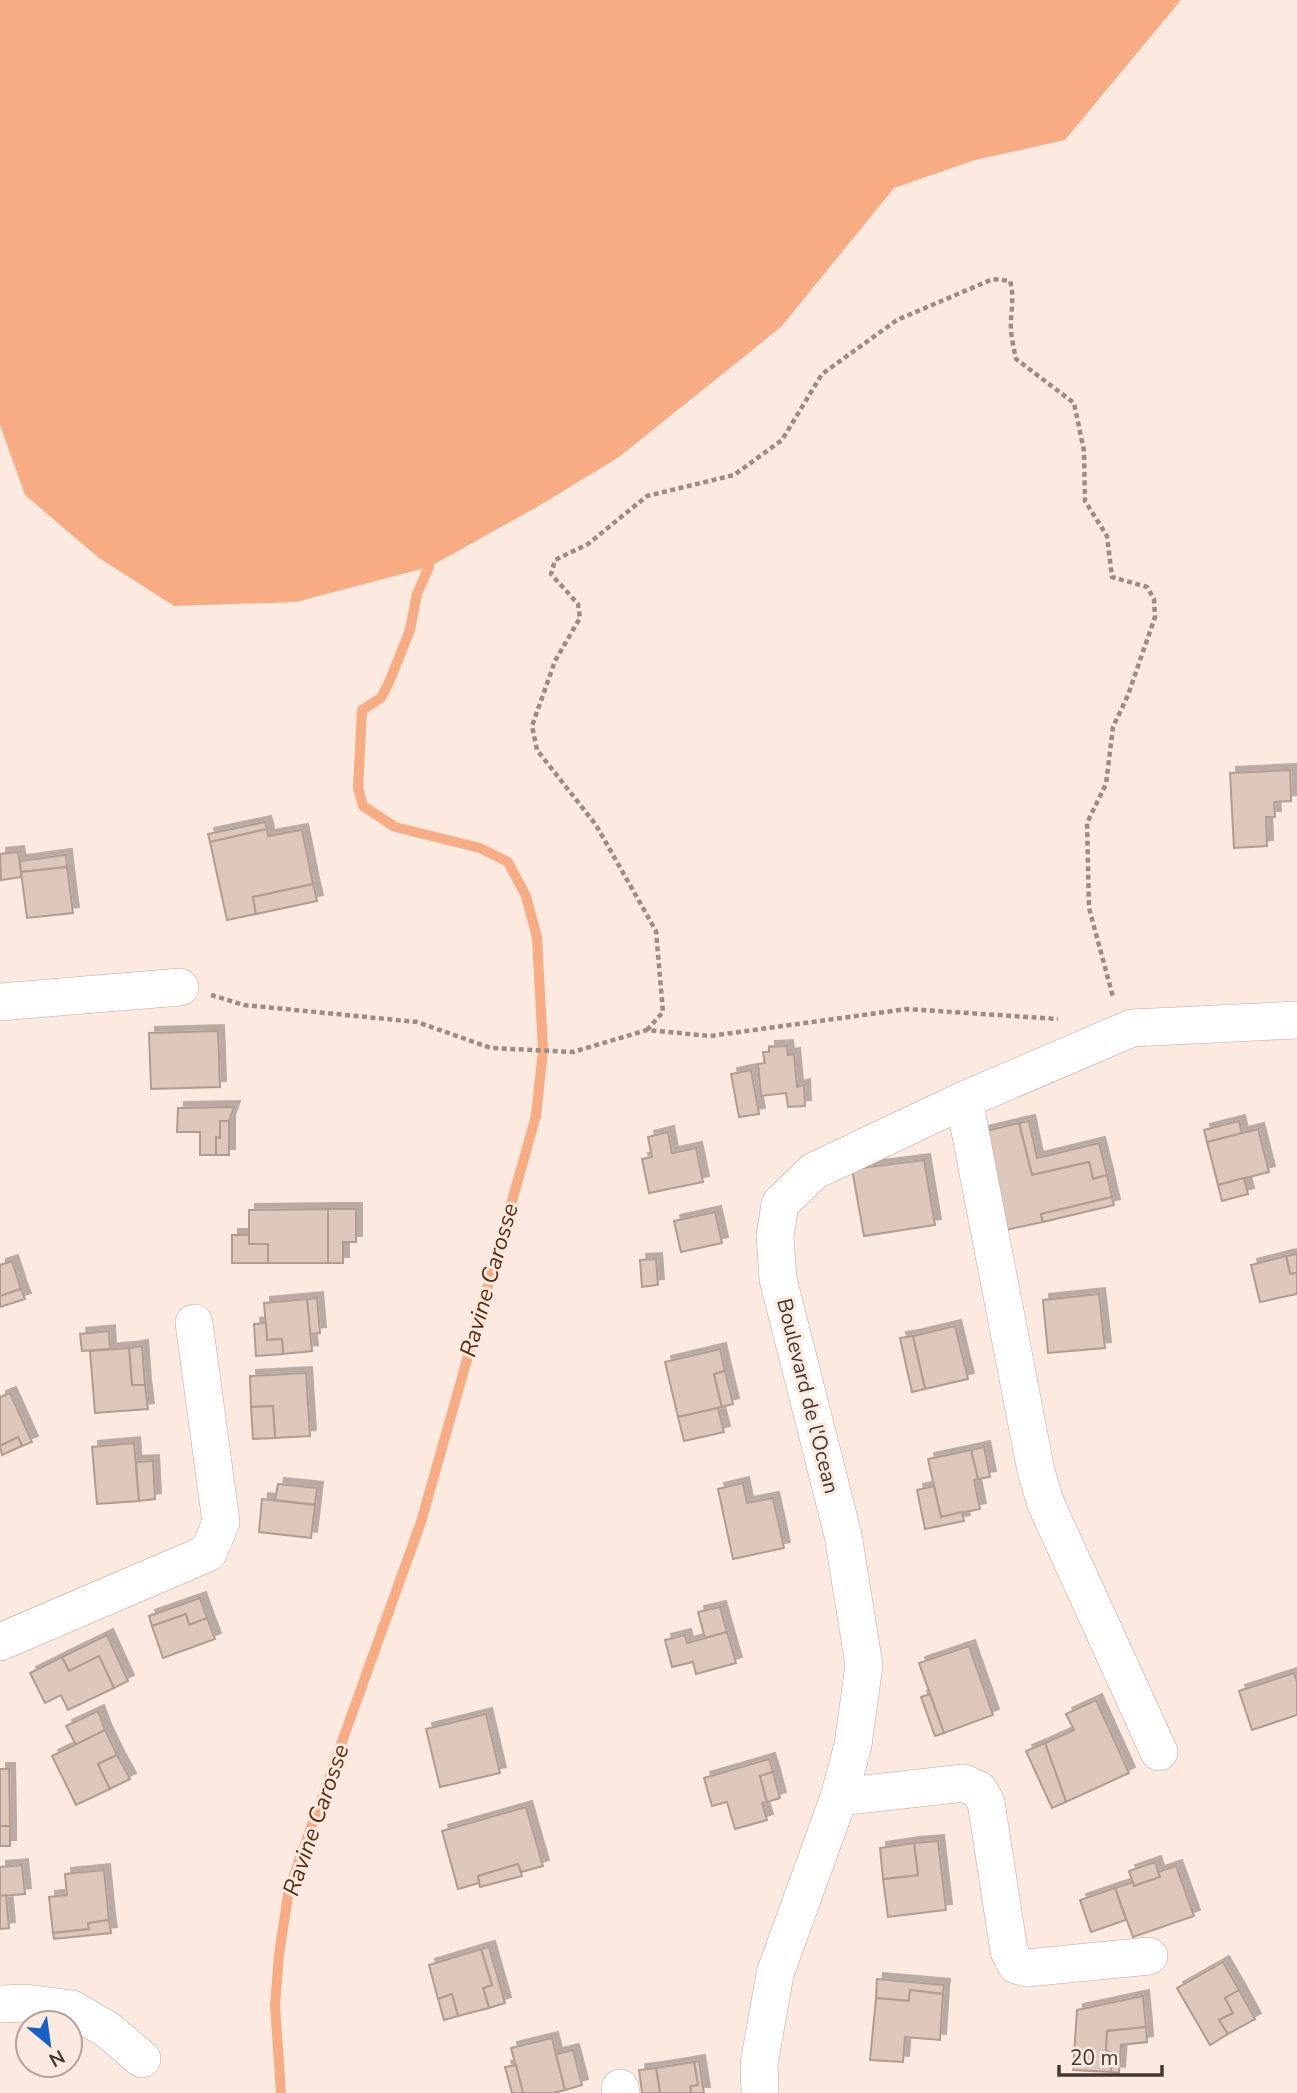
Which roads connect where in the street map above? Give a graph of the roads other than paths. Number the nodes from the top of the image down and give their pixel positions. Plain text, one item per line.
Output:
1 (180, 987) road end
2 (0, 1002) edge
3 (1297, 1020) edge
4 (964, 1100) junction
5 (194, 1323) dead end
6 (0, 1642) edge
7 (1159, 1752) dead end
8 (839, 1797) junction
9 (1149, 1956) dead end
10 (0, 2004) edge
11 (142, 2059) dead end
12 (760, 2093) edge

1 - 2 street
3 - 4 street, Boulevard de l'Ocean
4 - 7 street
4 - 8 street, Boulevard de l'Ocean
5 - 6 street
8 - 9 street
8 - 12 street, Boulevard de l'Ocean
10 - 11 street

